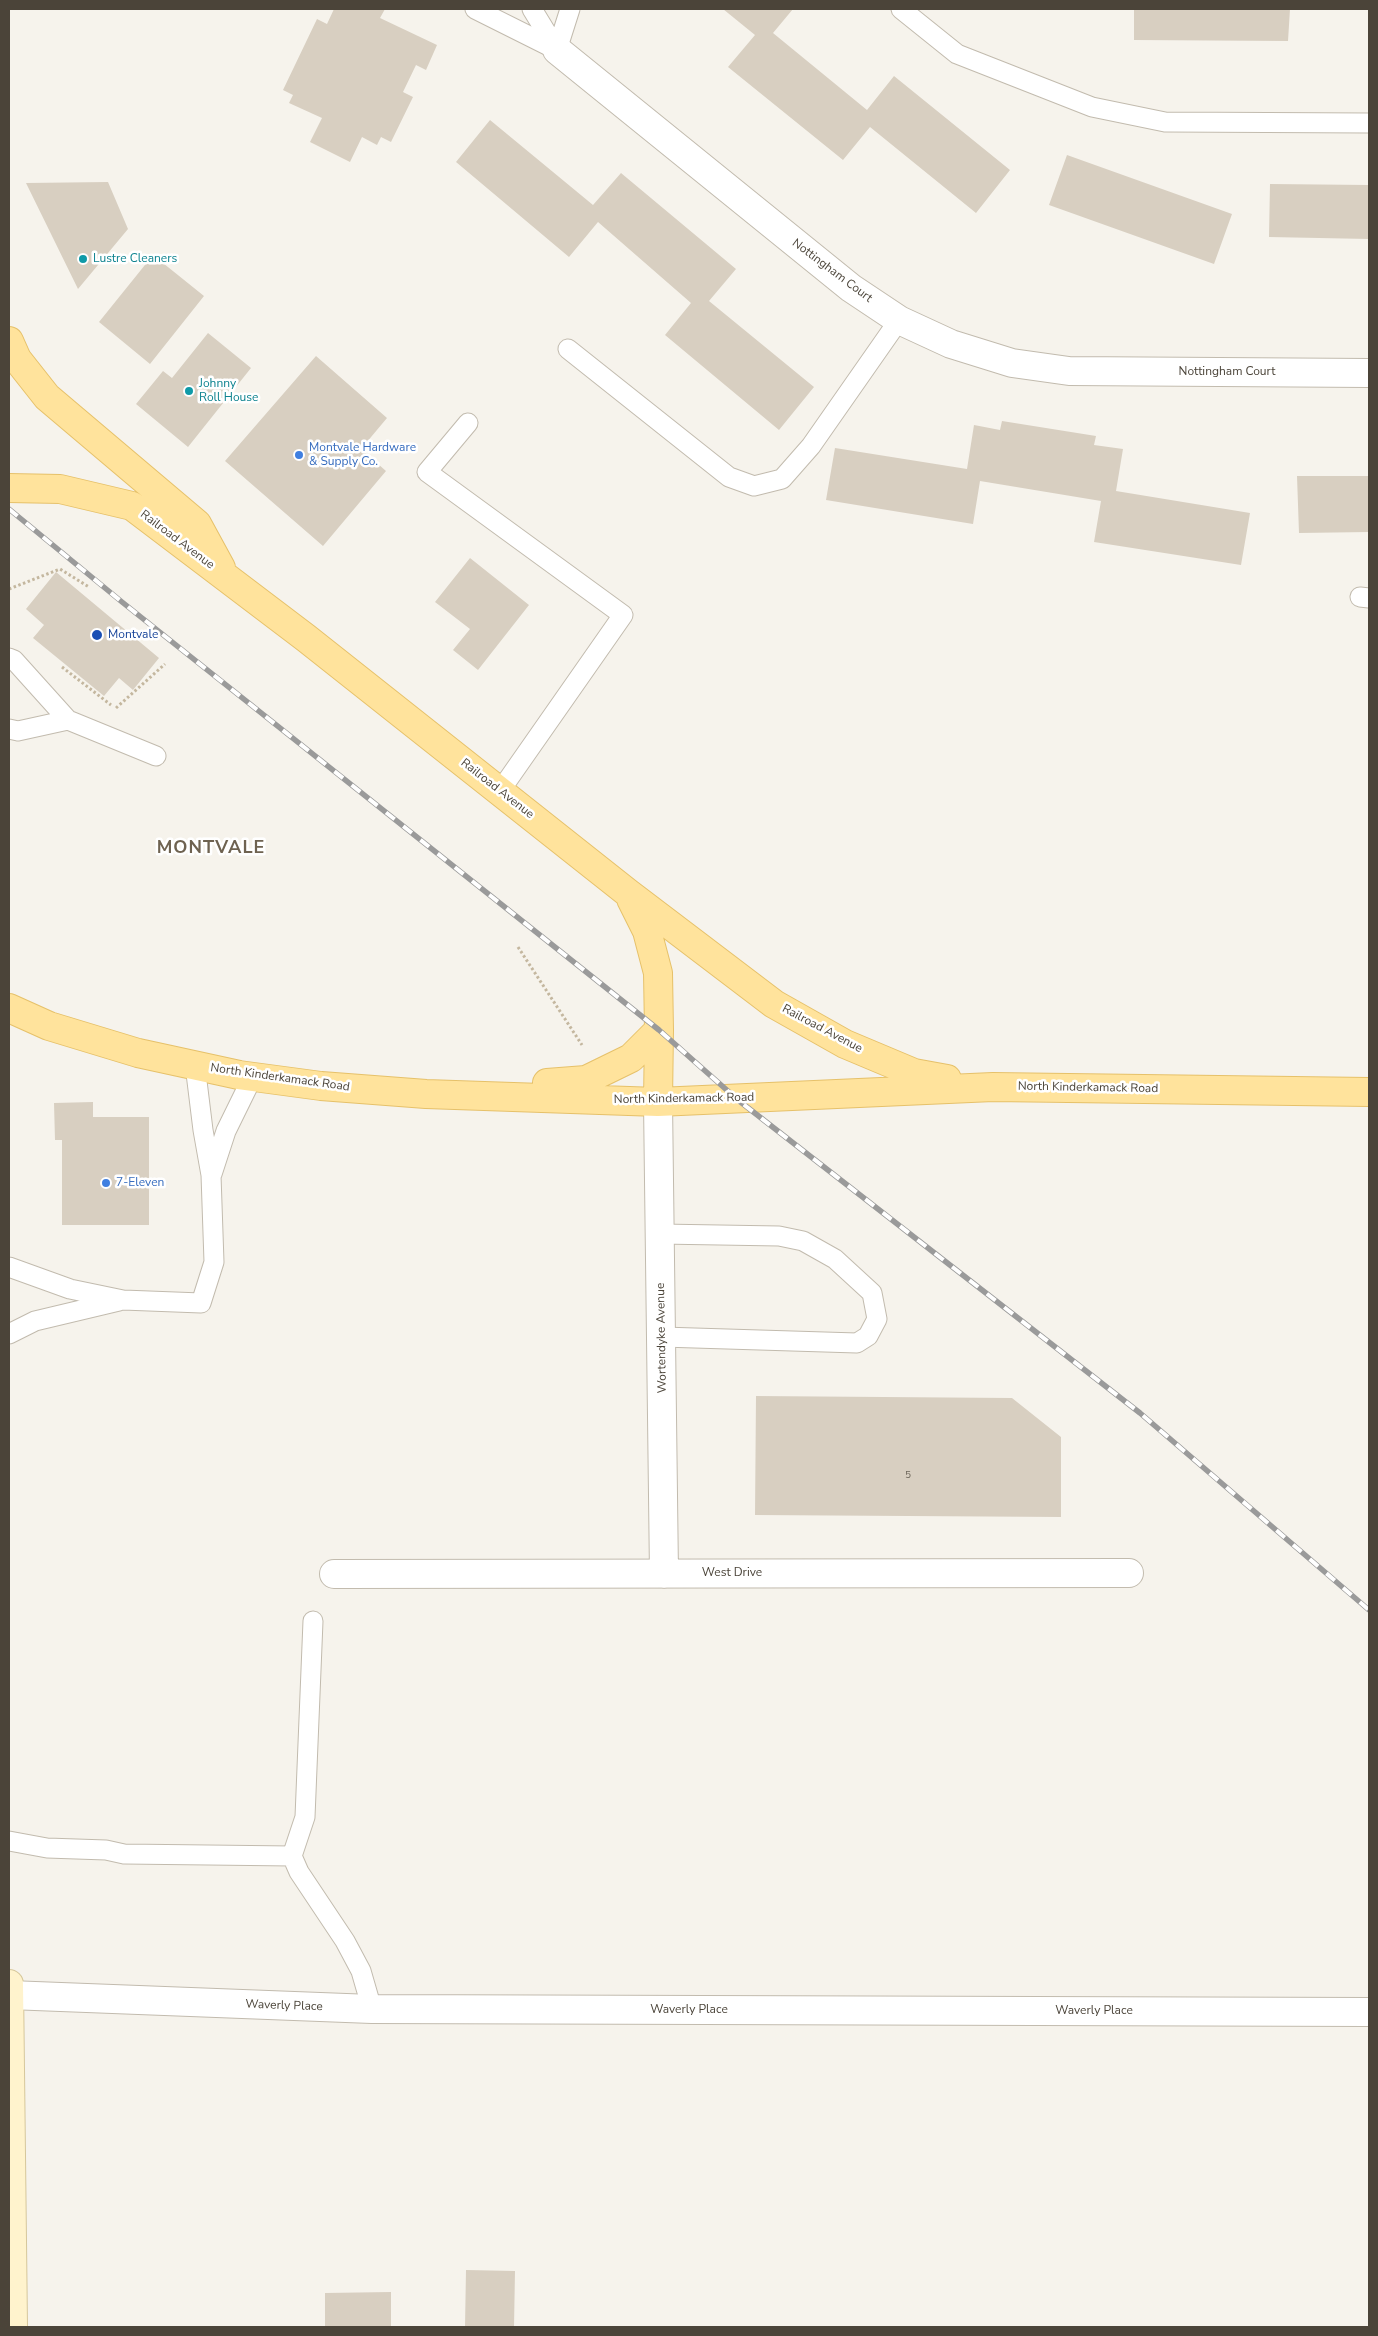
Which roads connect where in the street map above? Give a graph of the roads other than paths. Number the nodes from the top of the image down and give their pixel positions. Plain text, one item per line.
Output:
1 (475, 9) edge
2 (532, 9) edge
3 (570, 9) edge
4 (901, 9) edge
5 (557, 50) junction
6 (1369, 123) edge
7 (899, 320) junction
8 (9, 341) edge
9 (568, 349) dead end
10 (1369, 373) edge
11 (468, 423) dead end
12 (9, 488) edge
13 (226, 578) junction
14 (9, 658) edge
15 (68, 720) junction
16 (9, 729) edge
17 (156, 756) dead end
18 (500, 791) junction
19 (628, 893) junction
20 (9, 1008) edge
21 (659, 1030) junction
22 (195, 1065) junction
23 (253, 1076) junction
24 (993, 1087) junction
25 (1369, 1092) edge
26 (426, 1094) junction
27 (658, 1102) junction
28 (211, 1175) junction
29 (660, 1234) junction
30 (9, 1267) edge
31 (123, 1300) junction
32 (9, 1334) edge
33 (662, 1338) junction
34 (1129, 1573) dead end
35 (334, 1574) dead end
36 (664, 1574) junction
37 (313, 1622) dead end
38 (9, 1841) edge
39 (292, 1856) junction
40 (9, 1984) edge
41 (9, 1995) edge
42 (372, 2009) junction
43 (1369, 2012) edge
44 (13, 2327) edge

1 - 5 lane
2 - 5 lane
3 - 5 lane
4 - 6 lane
5 - 7 street, Nottingham Court
7 - 9 lane
7 - 10 street, Nottingham Court
8 - 13 main road
11 - 18 lane
12 - 13 main road, Railroad Avenue
13 - 18 main road, Railroad Avenue
14 - 15 lane
15 - 16 lane
15 - 17 lane
18 - 19 main road, Railroad Avenue
19 - 21 main road
19 - 24 main road, Railroad Avenue
20 - 22 main road, North Kinderkamack Road
21 - 26 main road
21 - 27 main road
22 - 23 main road, North Kinderkamack Road
22 - 28 lane
23 - 26 main road, North Kinderkamack Road
23 - 28 lane
24 - 25 main road, North Kinderkamack Road
24 - 27 main road, North Kinderkamack Road
26 - 27 main road, North Kinderkamack Road
27 - 29 street, Wortendyke Avenue
28 - 31 lane
29 - 33 street, Wortendyke Avenue
29 - 33 lane
30 - 31 lane
31 - 32 lane
33 - 36 street, Wortendyke Avenue
34 - 36 street, West Drive
35 - 36 street, West Drive
37 - 39 lane
38 - 39 lane
39 - 42 lane
40 - 41 main road
41 - 42 street, Waverly Place
41 - 44 main road
42 - 43 street, Waverly Place

